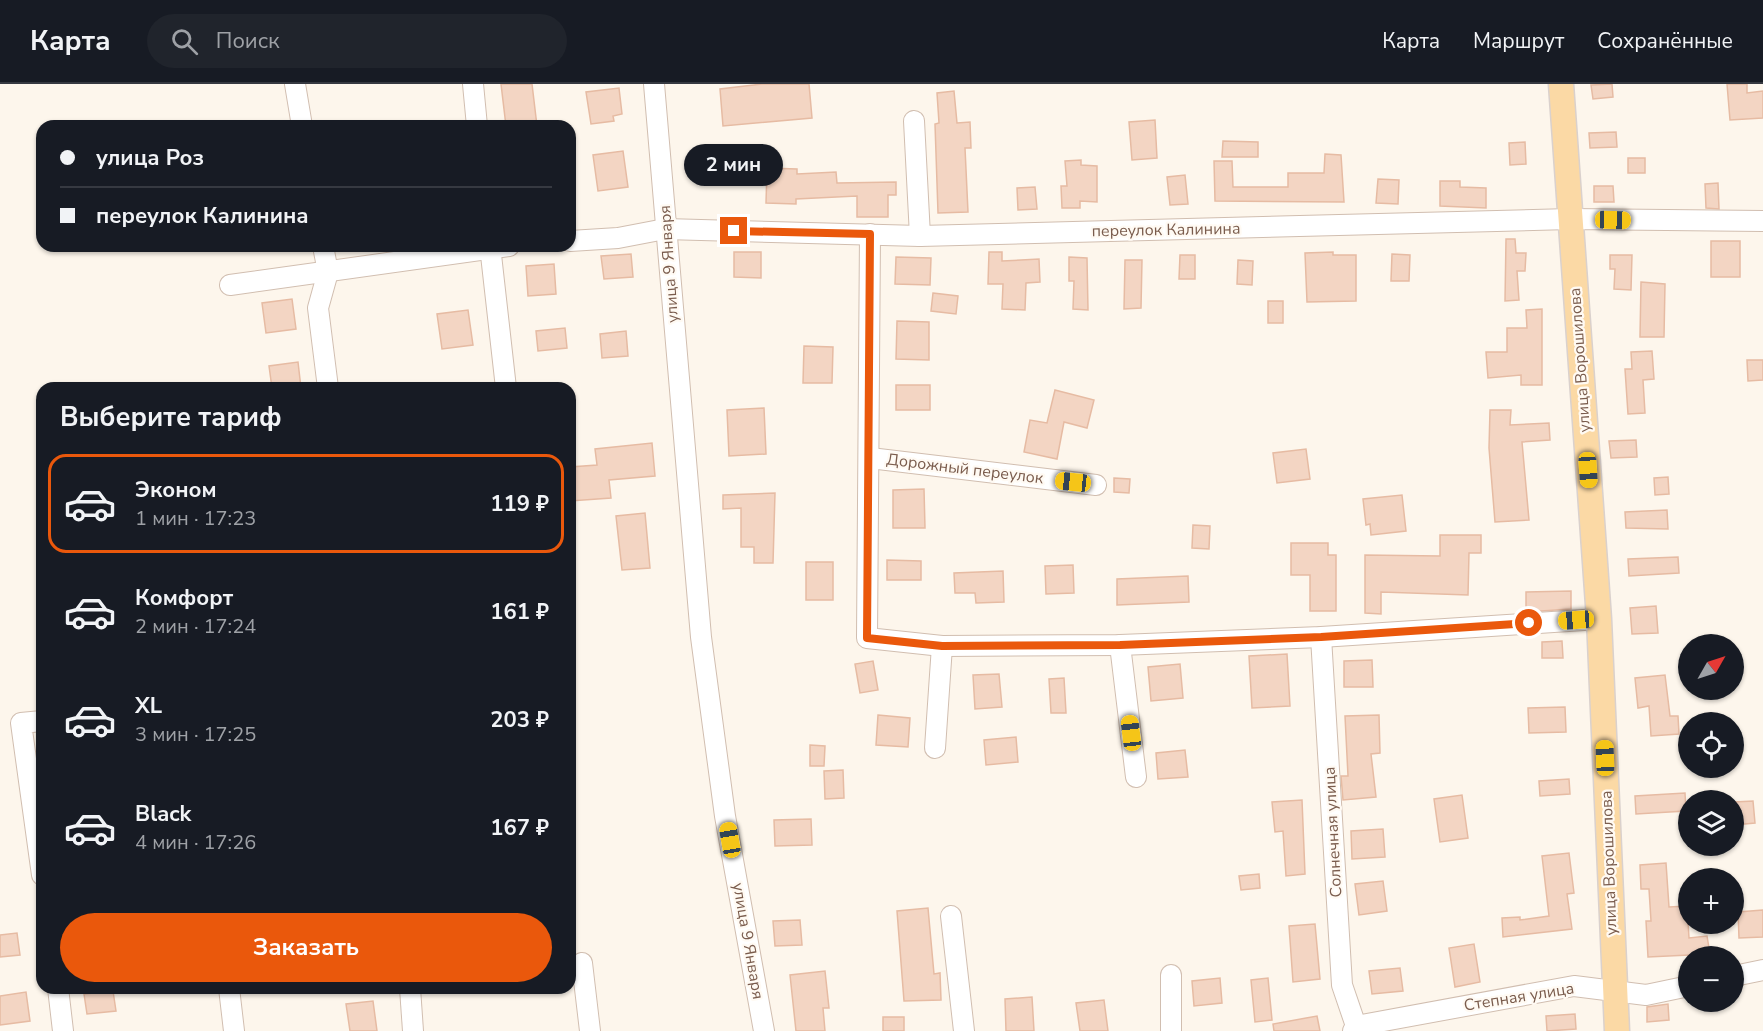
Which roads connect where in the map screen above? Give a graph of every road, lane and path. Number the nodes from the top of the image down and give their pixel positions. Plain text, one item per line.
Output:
1 (295, 84) edge
2 (473, 84) edge
3 (654, 84) edge
4 (1561, 84) edge
5 (302, 120) edge
6 (476, 120) edge
7 (914, 120) dead end
8 (1570, 219) junction
9 (1763, 221) edge
10 (665, 229) junction
11 (870, 234) junction
12 (920, 236) junction
13 (576, 241) edge
14 (324, 252) edge
15 (459, 252) edge
16 (497, 252) edge
17 (327, 273) junction
18 (230, 285) dead end
19 (327, 382) edge
20 (506, 382) edge
21 (870, 458) junction
22 (1096, 485) dead end
23 (1599, 619) junction
24 (1321, 637) junction
25 (1120, 645) junction
26 (942, 646) junction
27 (36, 722) edge
28 (935, 748) dead end
29 (1136, 777) dead end
30 (36, 832) edge
31 (951, 916) dead end
32 (582, 963) dead end
33 (1763, 970) edge
34 (1744, 974) edge
35 (1171, 975) dead end
36 (1678, 988) edge
37 (1614, 991) junction
38 (59, 994) edge
39 (230, 994) edge
40 (410, 994) edge
41 (1354, 1028) edge
42 (63, 1031) edge
43 (234, 1031) edge
44 (413, 1031) edge
45 (590, 1031) edge
46 (764, 1031) edge
47 (964, 1031) edge
48 (1171, 1031) edge
49 (1617, 1031) edge

1 - 5 street
2 - 6 street
3 - 10 street, улица 9 Января
4 - 8 main road, улица Ворошилова
7 - 12 street
8 - 9 street, переулок Калинина
8 - 12 street, переулок Калинина
8 - 23 main road, улица Ворошилова
10 - 11 street, переулок Калинина
10 - 13 street, переулок Калинина
10 - 46 street, улица 9 Января
11 - 12 street, переулок Калинина
11 - 21 street
14 - 17 street
15 - 17 street
16 - 20 street
17 - 18 street
17 - 19 street
21 - 22 street, Дорожный переулок
21 - 26 street
23 - 24 street
23 - 37 main road, улица Ворошилова
24 - 25 street
24 - 41 street, Солнечная улица
25 - 26 street
25 - 29 street
26 - 28 street
27 - 30 street
31 - 47 street
32 - 45 street
33 - 34 street
35 - 48 street
36 - 37 street, Степная улица
37 - 41 street, Степная улица
37 - 49 main road, улица Ворошилова
38 - 42 street
39 - 43 street
40 - 44 street

